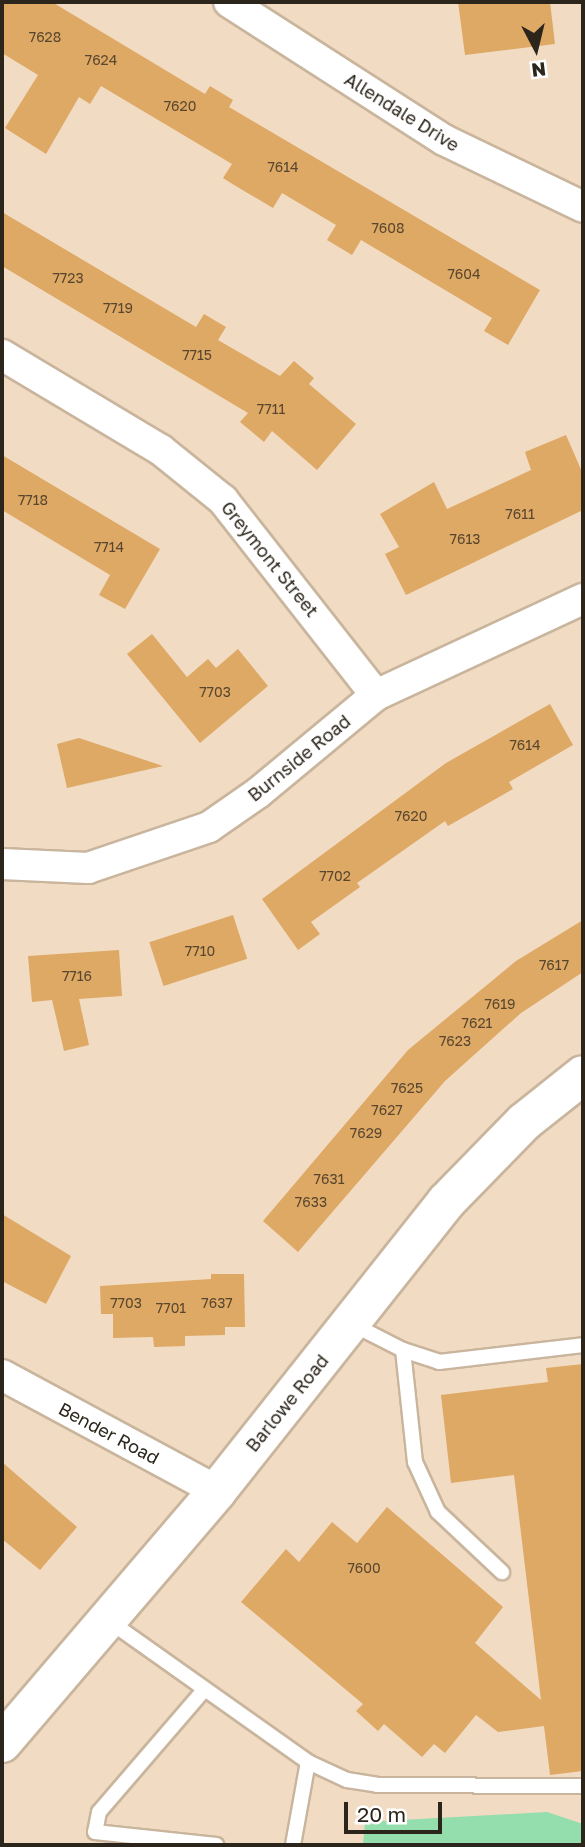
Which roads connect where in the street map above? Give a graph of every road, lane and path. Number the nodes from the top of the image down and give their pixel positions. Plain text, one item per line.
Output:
1 (229, 2) edge
2 (583, 207) edge
3 (2, 355) edge
4 (583, 599) edge
5 (376, 695) junction
6 (2, 864) edge
7 (583, 1075) edge
8 (352, 1324) junction
9 (583, 1345) edge
10 (403, 1350) junction
11 (2, 1375) edge
12 (217, 1491) junction
13 (502, 1572) dead end
14 (109, 1621) junction
15 (204, 1690) junction
16 (2, 1743) edge
17 (308, 1762) junction
18 (583, 1786) edge
19 (216, 1845) edge
20 (293, 1845) edge

1 - 2 street, Allendale Drive
3 - 5 street, Greymont Street
4 - 5 street, Burnside Road
5 - 6 street, Burnside Road
7 - 8 street, Barlowe Road
8 - 10 lane
8 - 12 street, Barlowe Road
9 - 10 lane
10 - 13 lane
11 - 12 street, Bender Road
12 - 14 street, Barlowe Road
14 - 15 lane
14 - 16 street, Barlowe Road
15 - 17 lane
15 - 19 lane
17 - 18 lane
17 - 20 lane

